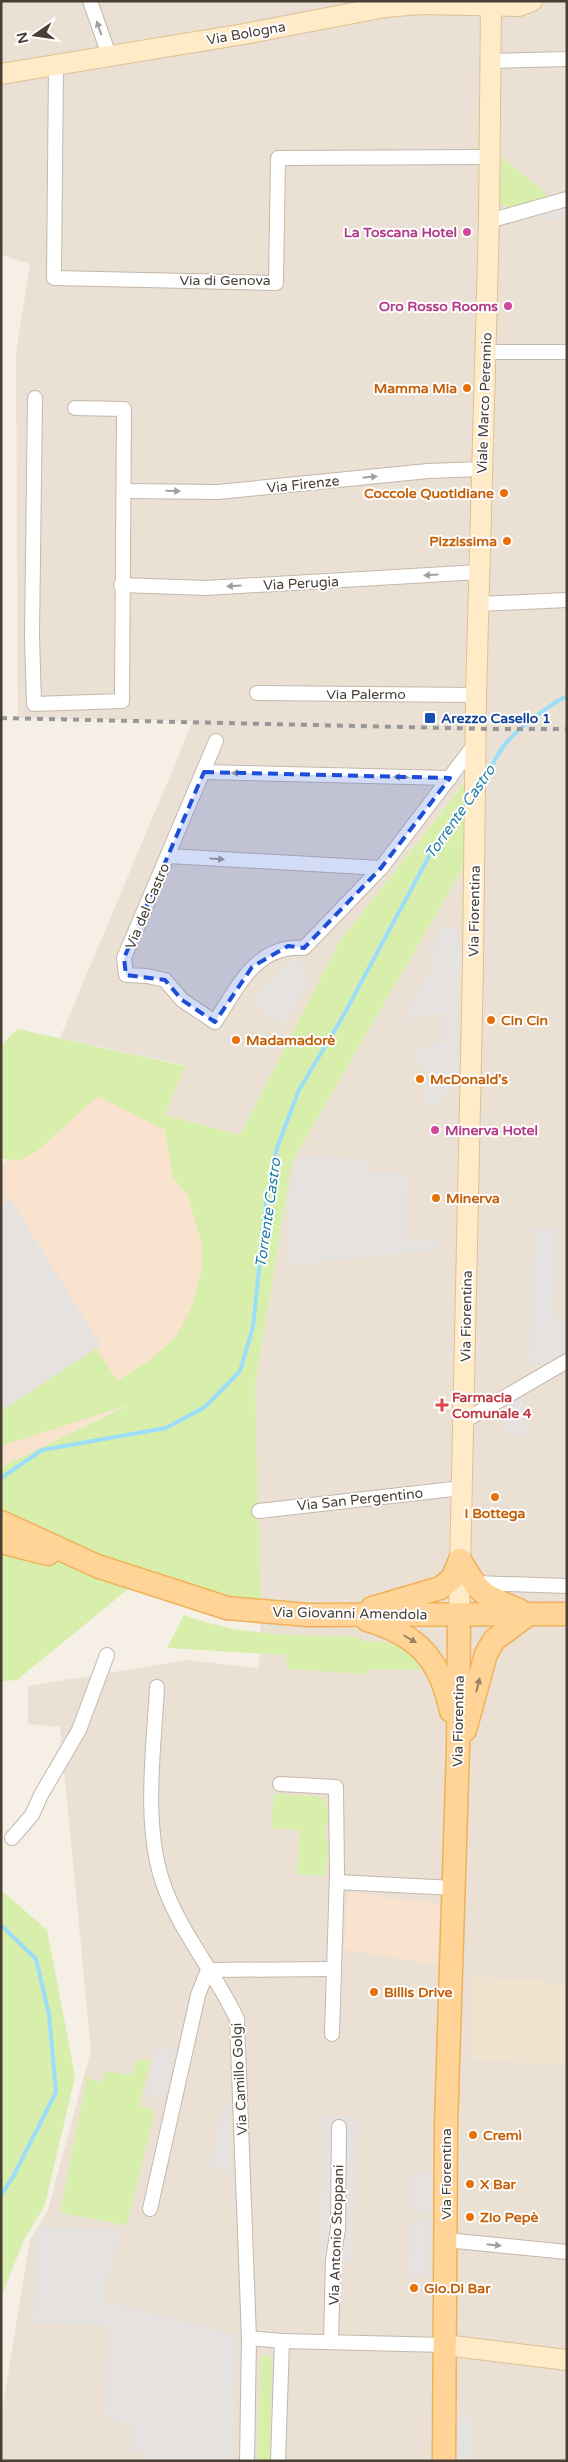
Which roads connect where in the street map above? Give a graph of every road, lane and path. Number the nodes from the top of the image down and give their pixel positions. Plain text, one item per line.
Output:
1 (90, 1) edge
2 (532, 1) edge
3 (491, 4) edge
4 (109, 55) junction
5 (567, 59) edge
6 (491, 61) junction
7 (56, 64) junction
8 (1, 74) edge
9 (488, 157) junction
10 (567, 199) edge
11 (489, 221) junction
12 (485, 352) junction
13 (567, 352) edge
14 (35, 398) dead end
15 (75, 408) dead end
16 (482, 469) junction
17 (124, 490) junction
18 (480, 572) junction
19 (121, 585) junction
20 (567, 600) edge
21 (479, 604) junction
22 (257, 693) dead end
23 (476, 695) junction
24 (216, 741) dead end
25 (475, 744) junction
26 (204, 772) junction
27 (450, 778) junction
28 (168, 856) junction
29 (381, 868) junction
30 (567, 1361) edge
31 (464, 1421) junction
32 (462, 1488) junction
33 (259, 1511) dead end
34 (3, 1529) edge
35 (460, 1560) junction
36 (477, 1584) junction
37 (567, 1586) edge
38 (349, 1614) junction
39 (529, 1614) junction
40 (567, 1614) edge
41 (459, 1615) junction
42 (107, 1655) dead end
43 (157, 1687) dead end
44 (458, 1748) junction
45 (280, 1784) dead end
46 (12, 1838) dead end
47 (337, 1882) junction
48 (454, 1888) junction
49 (333, 1969) junction
50 (208, 1970) junction
51 (332, 2034) dead end
52 (339, 2127) dead end
53 (150, 2209) dead end
54 (446, 2240) junction
55 (567, 2252) edge
56 (249, 2338) junction
57 (282, 2341) junction
58 (331, 2342) junction
59 (445, 2345) junction
60 (567, 2360) edge
61 (247, 2461) edge
62 (278, 2461) edge
63 (444, 2461) edge

4 -> 1 street
2 - 3 main road, Via Bologna
3 - 4 main road, Via Bologna
3 - 6 main road, Viale Marco Perennio
4 - 7 main road, Via Bologna
5 - 6 street
6 - 9 main road, Viale Marco Perennio
7 - 8 main road, Via Bologna
7 - 9 street, Via di Genova
9 - 11 main road, Viale Marco Perennio
10 - 11 street
11 - 12 main road, Viale Marco Perennio
12 - 13 street
12 - 16 main road, Viale Marco Perennio
14 - 19 street
15 - 17 street
17 -> 16 street, Via Firenze
16 - 18 main road, Viale Marco Perennio
17 - 19 street
18 -> 19 street, Via Perugia
18 - 21 main road, Viale Marco Perennio
20 - 21 street
21 - 23 main road, Viale Marco Perennio
22 - 23 street, Via Palermo
23 - 25 main road, Viale Marco Perennio
24 - 26 street, Via del Castro
25 - 27 street, Via del Castro
25 - 31 main road, Via Fiorentina
27 -> 26 street
26 - 28 street, Via del Castro
27 - 29 street, Via del Castro
28 -> 29 street, Via del Castro
28 - 29 street, Via del Castro
30 - 31 street
31 - 32 main road, Via Fiorentina
32 - 33 street, Via San Pergentino
32 - 35 main road, Via Fiorentina
34 - 38 main road, Via Giovanni Amendola
35 - 36 main road
35 - 38 main road
35 - 41 main road, Via Fiorentina
36 - 37 street
36 - 39 main road
38 - 41 main road, Via Giovanni Amendola
38 -> 44 main road
39 - 40 main road, Via Giovanni Amendola
39 - 41 main road, Via Giovanni Amendola
44 -> 39 main road
41 - 44 main road, Via Fiorentina
42 - 46 street
43 - 50 street, Via Camillo Golgi
44 - 48 main road, Via Fiorentina
45 - 47 street
47 - 48 street
47 - 49 street
48 - 54 main road, Via Fiorentina
49 - 50 street
49 - 51 street
50 - 53 street
50 - 56 street, Via Camillo Golgi
52 - 58 street, Via Antonio Stoppani
54 -> 55 street
54 - 59 main road, Via Fiorentina
56 - 57 street
56 - 61 street, Via Camillo Golgi
57 - 58 street
57 - 62 street
58 - 59 street
59 - 60 main road
59 - 63 main road, Via Fiorentina

